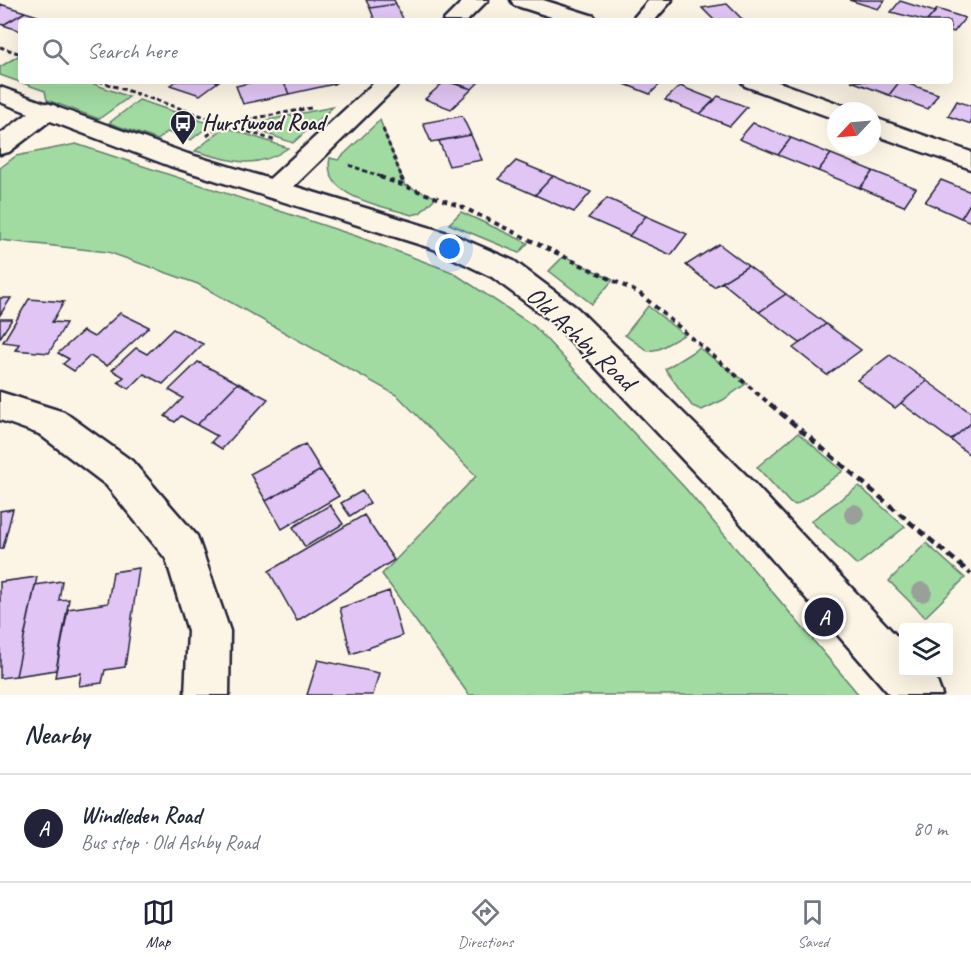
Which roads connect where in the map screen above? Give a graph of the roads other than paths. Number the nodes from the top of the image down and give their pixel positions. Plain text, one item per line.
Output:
1 (477, 0) edge
2 (522, 0) edge
3 (661, 0) edge
4 (457, 18) edge
5 (576, 18) edge
6 (645, 18) edge
7 (387, 84) edge
8 (761, 84) edge
9 (0, 94) edge
10 (827, 108) edge
11 (47, 111) junction
12 (881, 127) edge
13 (0, 146) edge
14 (971, 161) edge
15 (274, 190) junction
16 (0, 406) edge
17 (207, 695) edge
18 (920, 695) edge

1 - 4 street
2 - 5 street
3 - 6 street
7 - 15 street
8 - 10 street
9 - 11 street, Old Ashby Road
11 - 13 street
11 - 15 street, Old Ashby Road
12 - 14 street
15 - 18 street, Old Ashby Road
16 - 17 street

